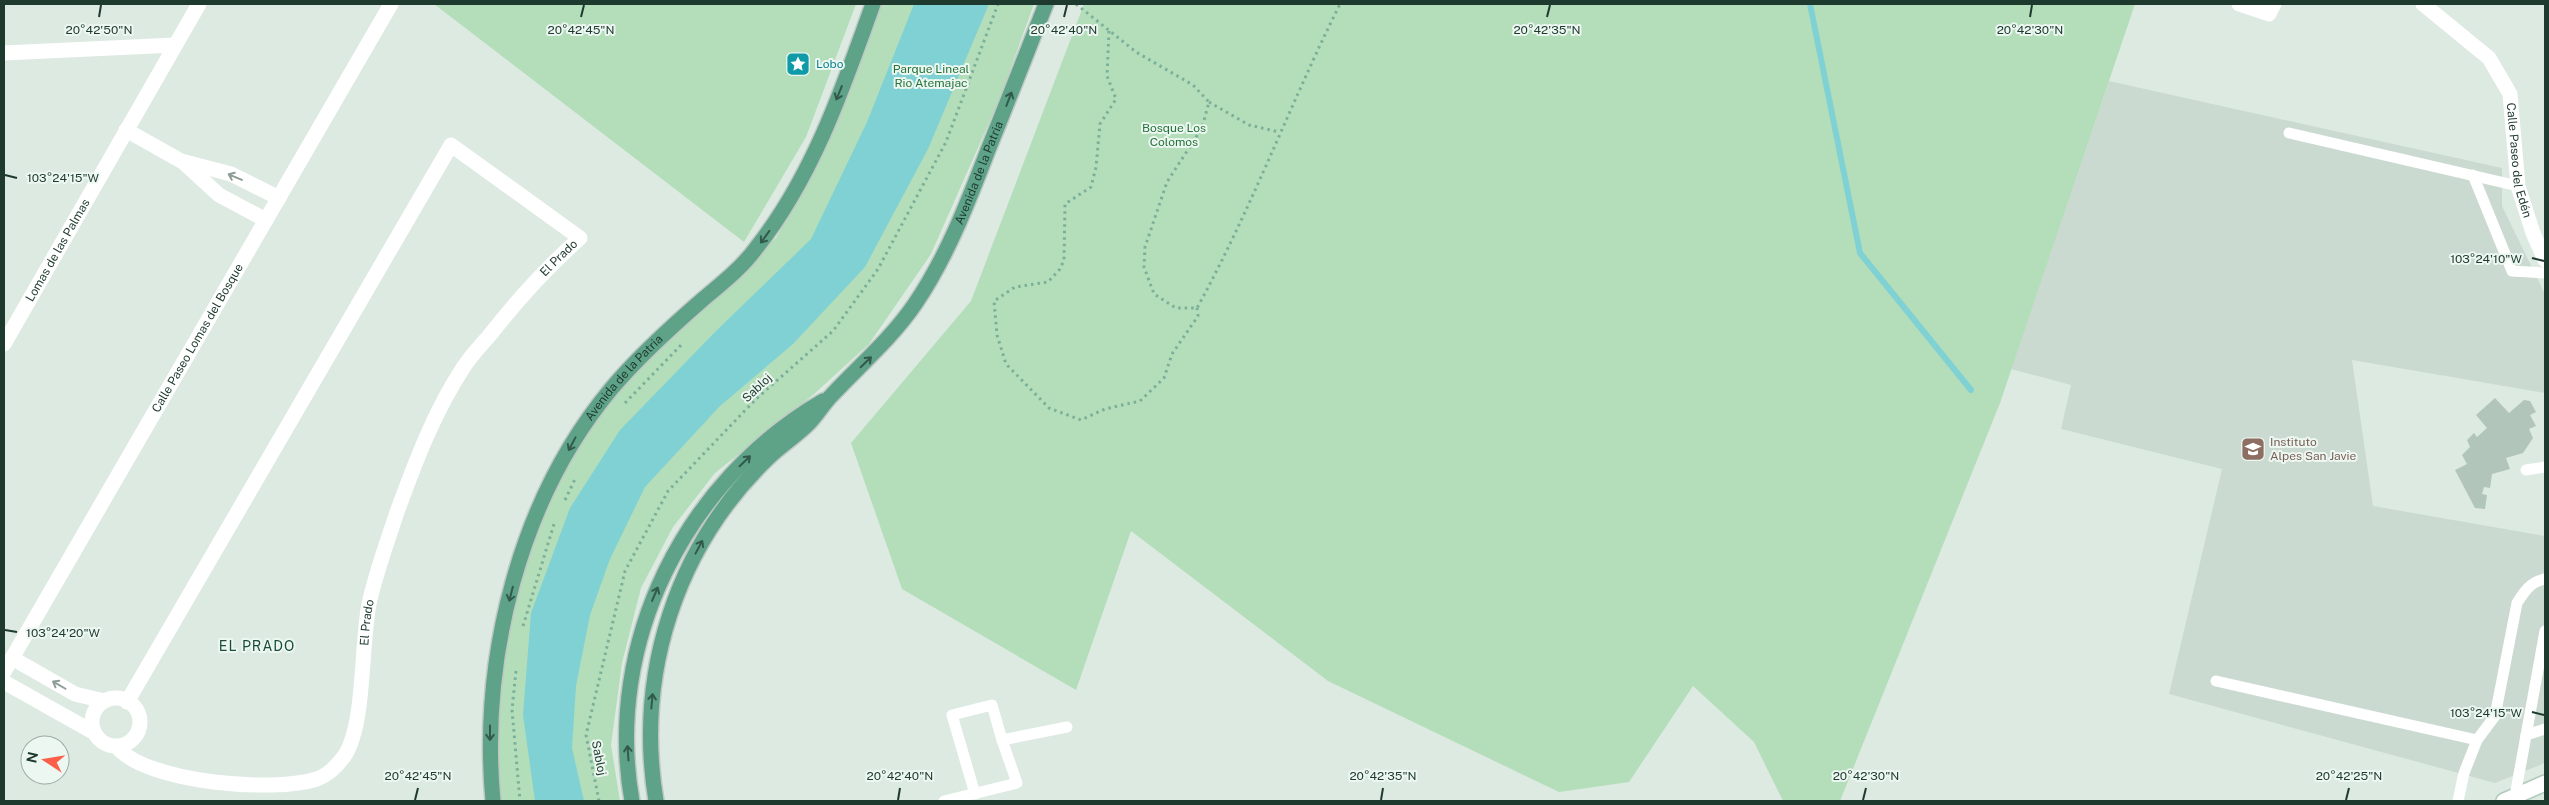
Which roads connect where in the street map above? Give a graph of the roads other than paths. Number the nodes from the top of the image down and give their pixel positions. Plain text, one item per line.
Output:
1 (199, 4) edge
2 (391, 4) edge
3 (869, 4) edge
4 (873, 4) edge
5 (1046, 4) edge
6 (2239, 4) edge
7 (2274, 4) edge
8 (2423, 4) edge
9 (175, 46) junction
10 (858, 48) junction
11 (4, 53) edge
12 (126, 130) junction
13 (2289, 133) dead end
14 (183, 162) junction
15 (2473, 175) junction
16 (2518, 186) junction
17 (279, 198) junction
18 (266, 220) junction
19 (2545, 260) edge
20 (2545, 274) edge
21 (4, 344) edge
22 (831, 396) junction
23 (2545, 467) edge
24 (2526, 470) dead end
25 (2545, 579) edge
26 (2545, 631) edge
27 (12, 658) junction
28 (4, 672) edge
29 (2216, 681) dead end
30 (4, 682) edge
31 (104, 701) junction
32 (127, 702) junction
33 (1067, 727) dead end
34 (2545, 729) edge
35 (93, 732) junction
36 (2526, 735) junction
37 (1002, 740) junction
38 (2477, 740) junction
39 (117, 746) junction
40 (2545, 783) edge
41 (975, 794) junction
42 (2509, 799) edge
43 (493, 801) edge
44 (632, 801) edge
45 (656, 801) edge
46 (949, 801) edge
47 (2458, 801) edge

1 - 9 street, Lomas de las Palmas
2 - 17 street, Calle Paseo Lomas del Bosque
3 - 10 street
4 - 10 main road, Avenida de la Patria
22 -> 5 main road, Avenida de la Patria
6 - 7 street
8 - 16 street, Calle Paseo del Edén
9 - 11 street
9 - 12 street, Lomas de las Palmas
10 -> 43 main road, Avenida de la Patria
12 - 14 street
12 - 21 street, Lomas de las Palmas
13 - 15 lane
17 -> 14 street
14 - 18 street
15 - 16 lane
15 - 20 lane
16 - 19 street, Calle Paseo del Edén
17 - 18 street, Calle Paseo Lomas del Bosque
18 - 27 street, Calle Paseo Lomas del Bosque
44 -> 22 main road, Avenida de la Patria
45 -> 22 main road, Avenida de la Patria
23 - 24 lane
25 - 38 lane
26 - 36 lane
27 - 28 street, Calle Paseo Lomas del Bosque
31 -> 27 street
29 - 38 lane
30 - 35 street
31 - 32 street
31 - 35 street
32 - 39 street
32 - 39 street, El Prado
33 - 37 lane
34 - 36 lane
35 - 39 street
36 - 42 lane
37 - 41 lane
37 - 41 lane
38 - 47 lane
40 - 42 street
41 - 46 lane

